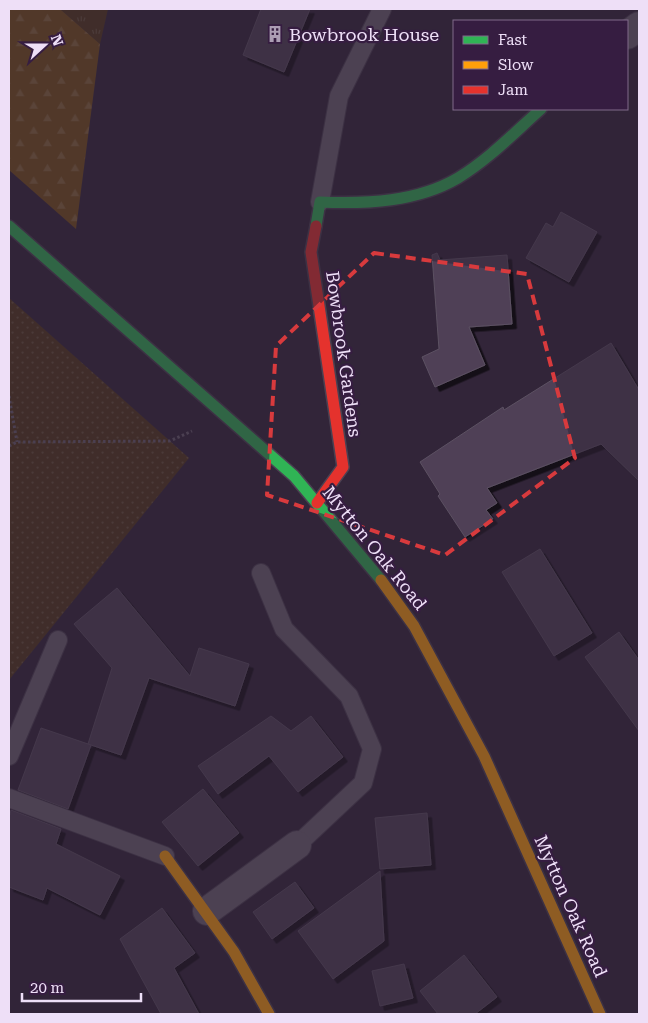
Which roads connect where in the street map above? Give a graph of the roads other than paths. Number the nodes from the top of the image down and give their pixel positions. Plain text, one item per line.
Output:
1 (382, 9) edge
2 (639, 26) edge
3 (628, 35) edge
4 (540, 110) edge
5 (320, 202) junction
6 (9, 226) edge
7 (317, 503) junction
8 (261, 573) dead end
9 (58, 640) dead end
10 (9, 756) edge
11 (9, 798) edge
12 (297, 845) joint
13 (165, 856) joint
14 (207, 911) junction
15 (269, 1014) edge
16 (600, 1014) edge

1 - 5 lane
2 - 3 street
4 - 5 main road
5 - 7 main road, Bowbrook Gardens
6 - 7 main road, Mytton Oak Road
7 - 16 main road, Mytton Oak Road
8 - 12 lane
9 - 10 lane
11 - 13 lane
12 - 14 street
13 - 14 main road
14 - 15 main road

